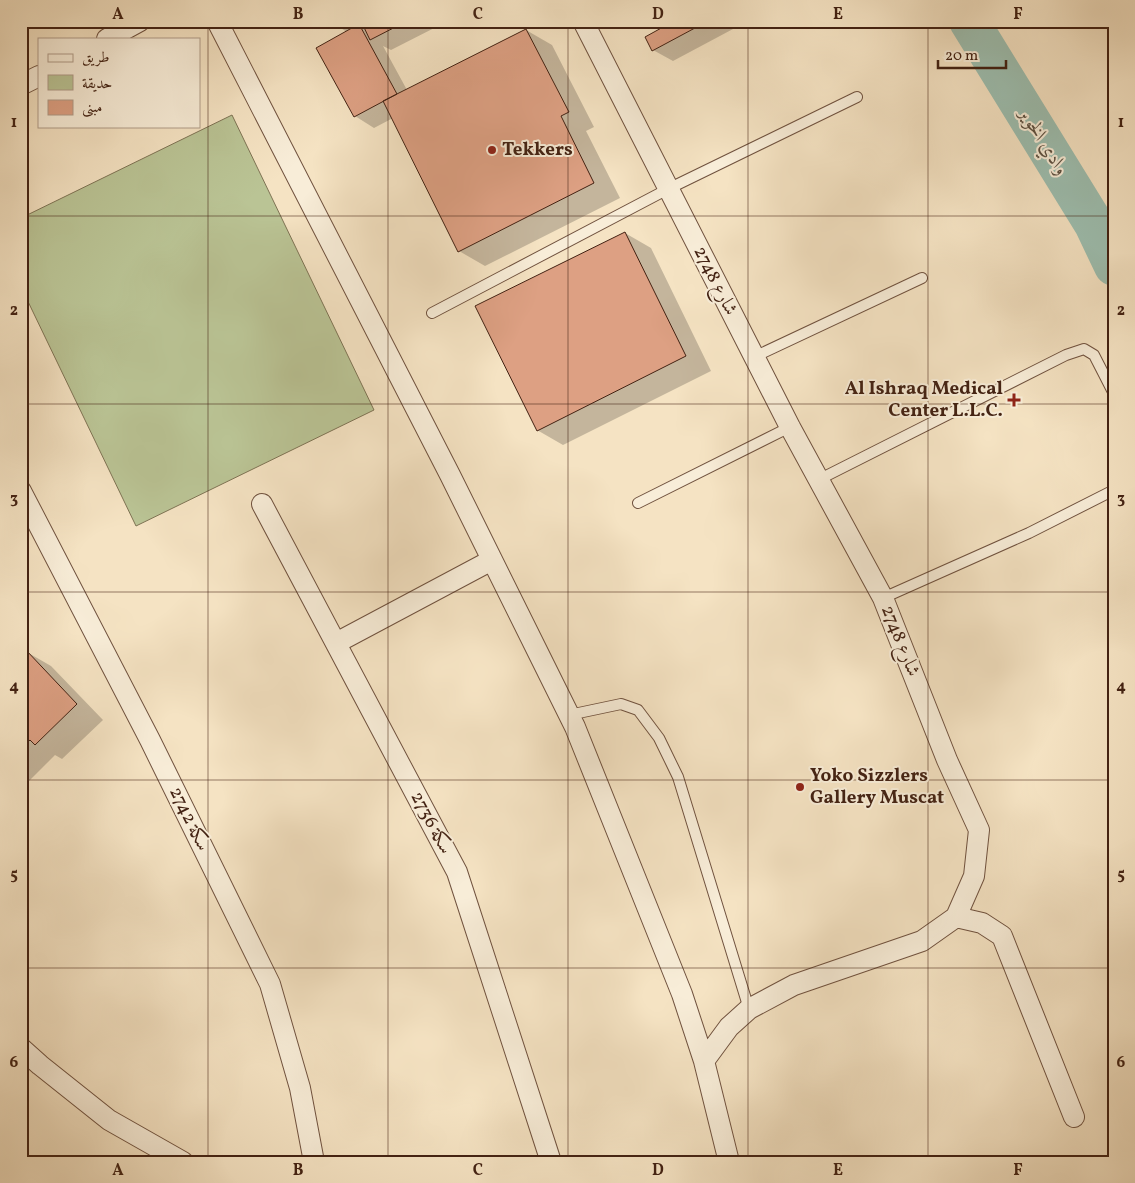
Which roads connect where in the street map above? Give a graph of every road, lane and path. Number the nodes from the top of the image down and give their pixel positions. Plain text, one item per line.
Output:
1 (140, 21) edge
2 (217, 21) edge
3 (582, 21) edge
4 (110, 38) edge
5 (38, 76) edge
6 (21, 85) edge
7 (856, 97) dead end
8 (668, 189) junction
9 (922, 278) dead end
10 (432, 313) dead end
11 (754, 357) junction
12 (1114, 394) edge
13 (790, 427) junction
14 (818, 480) junction
15 (1114, 490) edge
16 (21, 491) edge
17 (638, 503) dead end
18 (262, 504) dead end
19 (492, 560) junction
20 (882, 598) junction
21 (336, 643) junction
22 (569, 715) junction
23 (956, 917) junction
24 (749, 1009) junction
25 (21, 1048) edge
26 (704, 1061) junction
27 (1074, 1117) dead end
28 (183, 1162) edge
29 (314, 1162) edge
30 (551, 1162) edge
31 (729, 1162) edge

1 - 4 street
2 - 19 street
3 - 8 street, شارع 2748
5 - 6 street
7 - 8 lane
8 - 10 lane
8 - 11 street, شارع 2748
9 - 11 lane
11 - 13 street, شارع 2748
12 - 14 lane
13 - 14 street, شارع 2748
13 - 17 lane
14 - 20 street, شارع 2748
15 - 20 lane
16 - 29 street, سكة 2742
18 - 21 street, سكة 2736
19 - 21 street
19 - 22 street
20 - 23 street, شارع 2748
21 - 30 street, سكة 2736
22 - 24 lane
22 - 26 street
23 - 24 street
23 - 27 street
24 - 26 street
25 - 28 street
26 - 31 street

